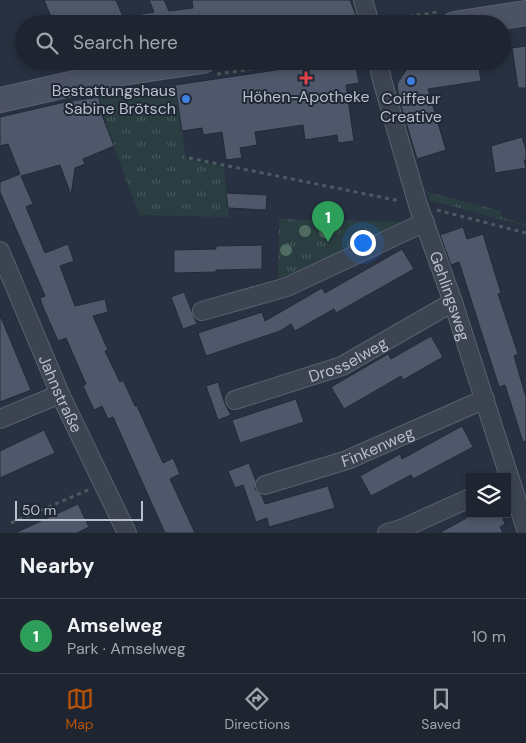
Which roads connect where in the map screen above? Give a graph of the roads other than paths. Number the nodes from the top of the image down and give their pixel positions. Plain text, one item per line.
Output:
1 (363, 0) edge
2 (526, 13) edge
3 (367, 15) edge
4 (511, 15) edge
5 (143, 70) edge
6 (380, 70) edge
7 (0, 100) edge
8 (425, 222) junction
9 (0, 251) edge
10 (453, 302) junction
11 (202, 311) dead end
12 (60, 394) junction
13 (485, 399) junction
14 (235, 400) dead end
15 (0, 419) edge
16 (507, 473) edge
17 (265, 485) dead end
18 (511, 486) edge
19 (466, 500) edge
20 (526, 529) edge
21 (127, 533) edge
22 (387, 533) edge

1 - 3 street
2 - 4 main road
5 - 7 main road
6 - 8 street, Gehlingsweg
8 - 10 street, Gehlingsweg
8 - 11 street
9 - 12 street, Jahnstraße
10 - 13 street, Gehlingsweg
10 - 14 street, Drosselweg
12 - 15 street
12 - 21 street, Jahnstraße
13 - 16 street, Gehlingsweg
13 - 17 street, Finkenweg
18 - 20 street, Gehlingsweg
19 - 22 street

